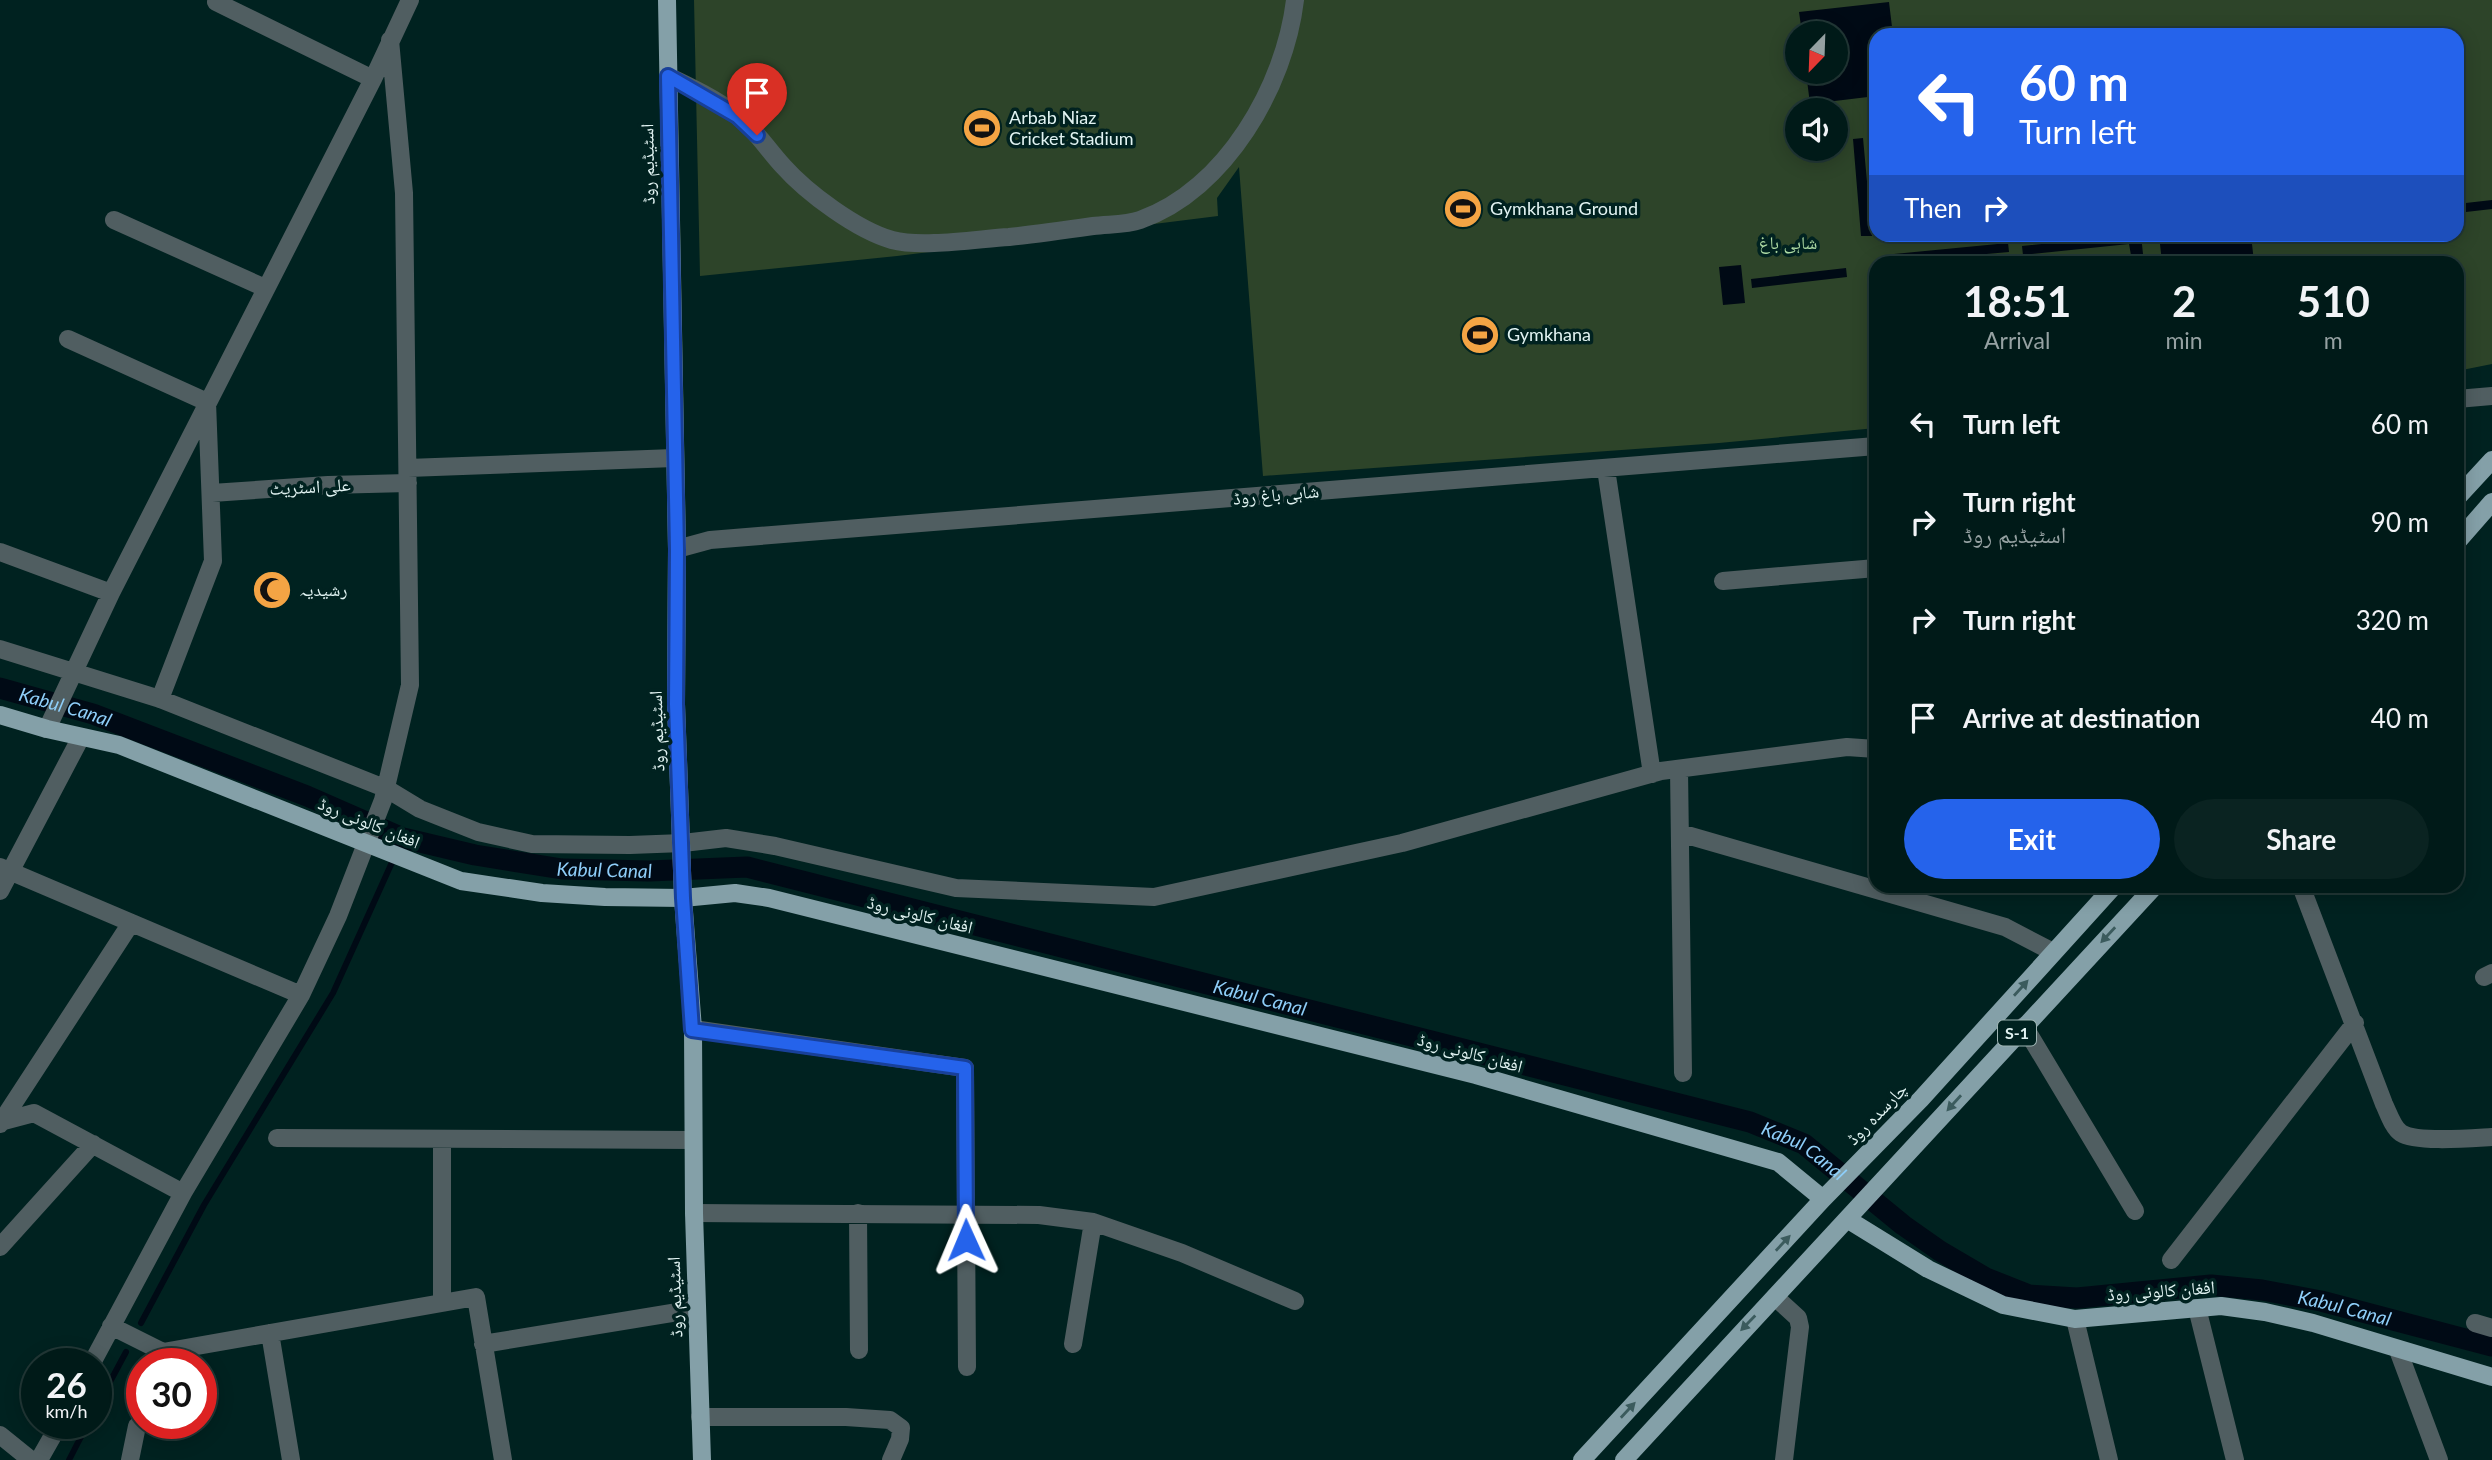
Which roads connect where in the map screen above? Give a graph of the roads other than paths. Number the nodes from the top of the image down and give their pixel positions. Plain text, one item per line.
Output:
1 (217, 0) edge
2 (410, 0) edge
3 (667, 0) edge
4 (1295, 0) edge
5 (390, 40) junction
6 (668, 76) junction
7 (373, 79) junction
8 (114, 220) dead end
9 (265, 288) junction
10 (68, 339) dead end
11 (2492, 396) edge
12 (2464, 398) edge
13 (207, 402) junction
14 (1869, 447) edge
15 (674, 458) junction
16 (2492, 460) edge
17 (1606, 469) junction
18 (408, 476) junction
19 (2464, 490) edge
20 (212, 493) junction
21 (2492, 502) edge
22 (2464, 534) edge
23 (677, 550) junction
24 (0, 552) edge
25 (1869, 569) edge
26 (1723, 581) dead end
27 (111, 593) junction
28 (0, 649) edge
29 (71, 675) junction
30 (160, 699) junction
31 (0, 715) edge
32 (48, 727) junction
33 (81, 737) junction
34 (1869, 749) edge
35 (1679, 769) junction
36 (1651, 774) junction
37 (385, 795) junction
38 (1680, 833) junction
39 (369, 840) junction
40 (683, 843) junction
41 (5, 870) edge
42 (1869, 888) edge
43 (0, 891) edge
44 (684, 893) junction
45 (1887, 893) edge
46 (2108, 893) edge
47 (2148, 893) edge
48 (2304, 893) edge
49 (131, 923) junction
50 (2053, 952) junction
51 (301, 995) junction
52 (2355, 1023) junction
53 (2024, 1026) junction
54 (692, 1030) junction
55 (1683, 1073) dead end
56 (1, 1123) edge
57 (2492, 1137) edge
58 (277, 1138) dead end
59 (442, 1139) junction
60 (693, 1140) junction
61 (93, 1144) junction
62 (183, 1192) junction
63 (1830, 1193) junction
64 (2135, 1211) dead end
65 (694, 1213) junction
66 (859, 1213) junction
67 (965, 1214) junction
68 (1847, 1219) junction
69 (1093, 1222) junction
70 (0, 1247) edge
71 (2171, 1260) dead end
72 (1775, 1297) junction
73 (1296, 1301) dead end
74 (442, 1303) junction
75 (2197, 1308) junction
76 (696, 1309) junction
77 (2075, 1319) junction
78 (111, 1326) junction
79 (270, 1333) junction
80 (483, 1344) junction
81 (1073, 1345) dead end
82 (100, 1348) edge
83 (859, 1350) dead end
84 (2398, 1350) junction
85 (967, 1367) dead end
86 (2492, 1377) edge
87 (700, 1417) junction
88 (0, 1435) edge
89 (51, 1439) edge
90 (134, 1439) edge
91 (31, 1460) edge
92 (39, 1460) edge
93 (130, 1460) edge
94 (291, 1460) edge
95 (503, 1460) edge
96 (702, 1460) edge
97 (891, 1460) edge
98 (1582, 1460) edge
99 (1624, 1460) edge
100 (1784, 1460) edge
101 (2109, 1460) edge
102 (2235, 1460) edge
103 (2439, 1460) edge

1 - 7 street
2 - 5 street
3 - 6 main road, اسٹیڈیم روڈ
4 - 6 street
5 - 7 street
5 - 18 street
6 - 15 main road, اسٹیڈیم روڈ
7 - 9 street
8 - 9 street
9 - 13 street
10 - 13 street
11 - 12 street
13 - 20 street
13 - 27 street
14 - 17 street, شاہی باغ روڈ
15 - 18 street, علی اسٹریٹ
15 - 23 main road, اسٹیڈیم روڈ
16 - 19 main road
17 - 23 street, شاہی باغ روڈ
17 - 36 street
18 - 20 street, علی اسٹریٹ
18 - 37 street
20 - 30 street
21 - 22 main road
23 - 40 main road, اسٹیڈیم روڈ
24 - 27 street
25 - 26 street
27 - 29 street
28 - 29 street
29 - 30 street
29 - 32 street
30 - 37 street
31 - 32 main road, افغان کالونی روڈ
32 - 33 main road, افغان کالونی روڈ
33 - 39 main road, افغان کالونی روڈ
33 - 41 street
34 - 35 street
35 - 36 street
35 - 38 street
36 - 40 street
37 - 39 street
37 - 40 street
38 - 42 street
38 - 55 street
39 - 44 main road, افغان کالونی روڈ
39 - 51 street
40 - 44 main road, اسٹیڈیم روڈ
41 - 43 street
41 - 49 street
44 - 54 main road, اسٹیڈیم روڈ
44 - 63 main road, افغان کالونی روڈ
45 - 50 street
46 - 50 main road, چارسدہ روڈ / S-1
47 -> 53 main road, S-1
48 - 52 street
49 - 51 street
49 - 56 street
63 -> 50 main road, چارسدہ روڈ / S-1
51 - 62 street
52 - 57 street
52 - 71 street
53 - 64 street
53 -> 68 main road, S-1
54 - 60 main road, اسٹیڈیم روڈ
54 - 67 street
56 - 61 street
58 - 59 street
59 - 60 street
59 - 74 street
60 - 65 main road, اسٹیڈیم روڈ
61 - 62 street
61 - 70 street
62 - 78 street
98 -> 63 main road, چارسدہ روڈ
65 - 66 street
65 - 76 main road, اسٹیڈیم روڈ
66 - 67 street
66 - 83 street
67 - 69 street
67 - 85 street
68 - 72 main road
68 - 77 main road, افغان کالونی روڈ
69 - 73 street
69 - 81 street
72 -> 99 main road
72 - 100 street
74 - 79 street
74 - 80 street
75 - 77 main road, افغان کالونی روڈ
75 - 84 main road, افغان کالونی روڈ
75 - 102 street
76 - 80 street
76 - 87 main road, اسٹیڈیم روڈ
77 - 101 street
78 - 79 street
78 - 82 street
79 - 94 street
80 - 95 street
84 - 86 main road, افغان کالونی روڈ
84 - 103 street
87 - 96 main road, اسٹیڈیم روڈ
87 - 97 street
88 - 91 street
89 - 92 street
90 - 93 street

